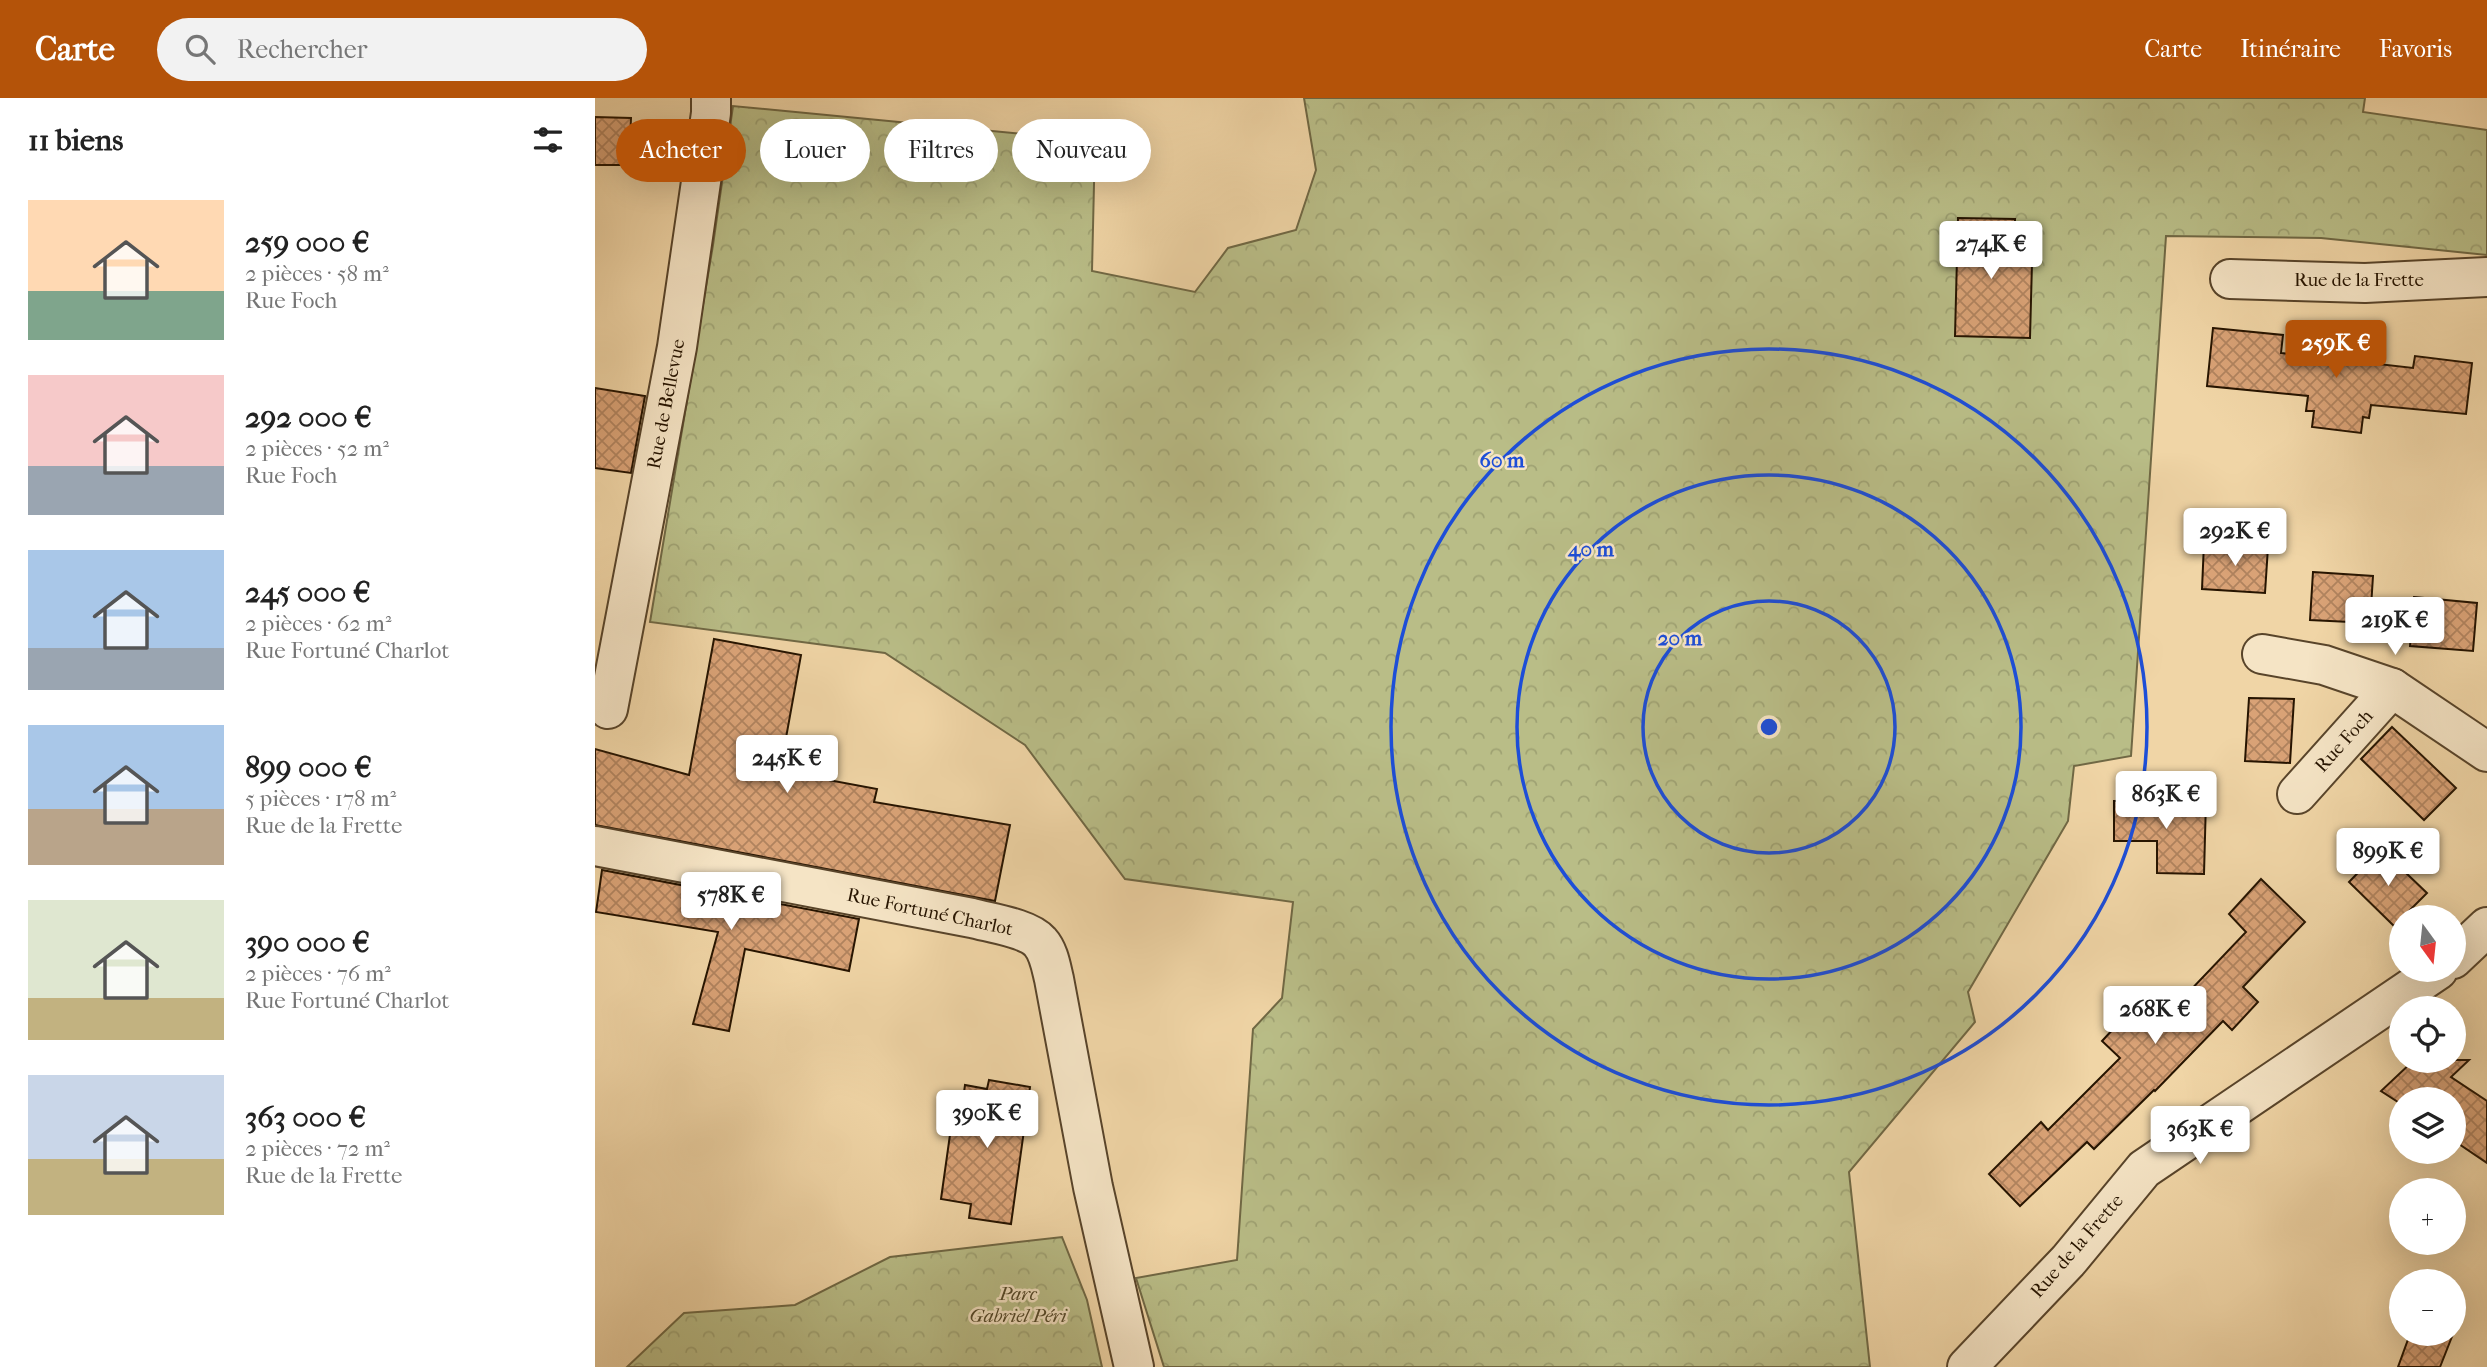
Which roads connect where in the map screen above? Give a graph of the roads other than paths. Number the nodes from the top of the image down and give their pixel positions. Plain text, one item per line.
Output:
1 (711, 98) edge
2 (2487, 277) edge
3 (2231, 279) dead end
4 (2262, 654) dead end
5 (2392, 688) junction
6 (608, 709) dead end
7 (2487, 752) edge
8 (2297, 794) dead end
9 (595, 845) edge
10 (2487, 927) edge
11 (2466, 947) edge
12 (2420, 982) edge
13 (1134, 1367) edge
14 (1966, 1367) edge

1 - 6 street, Rue de Bellevue
2 - 3 street, Rue de la Frette
4 - 5 street, Rue Foch
5 - 7 street, Rue Foch
5 - 8 street, Rue Foch
9 - 13 street, Rue Fortuné Charlot
10 - 11 street
12 - 14 street, Rue de la Frette

